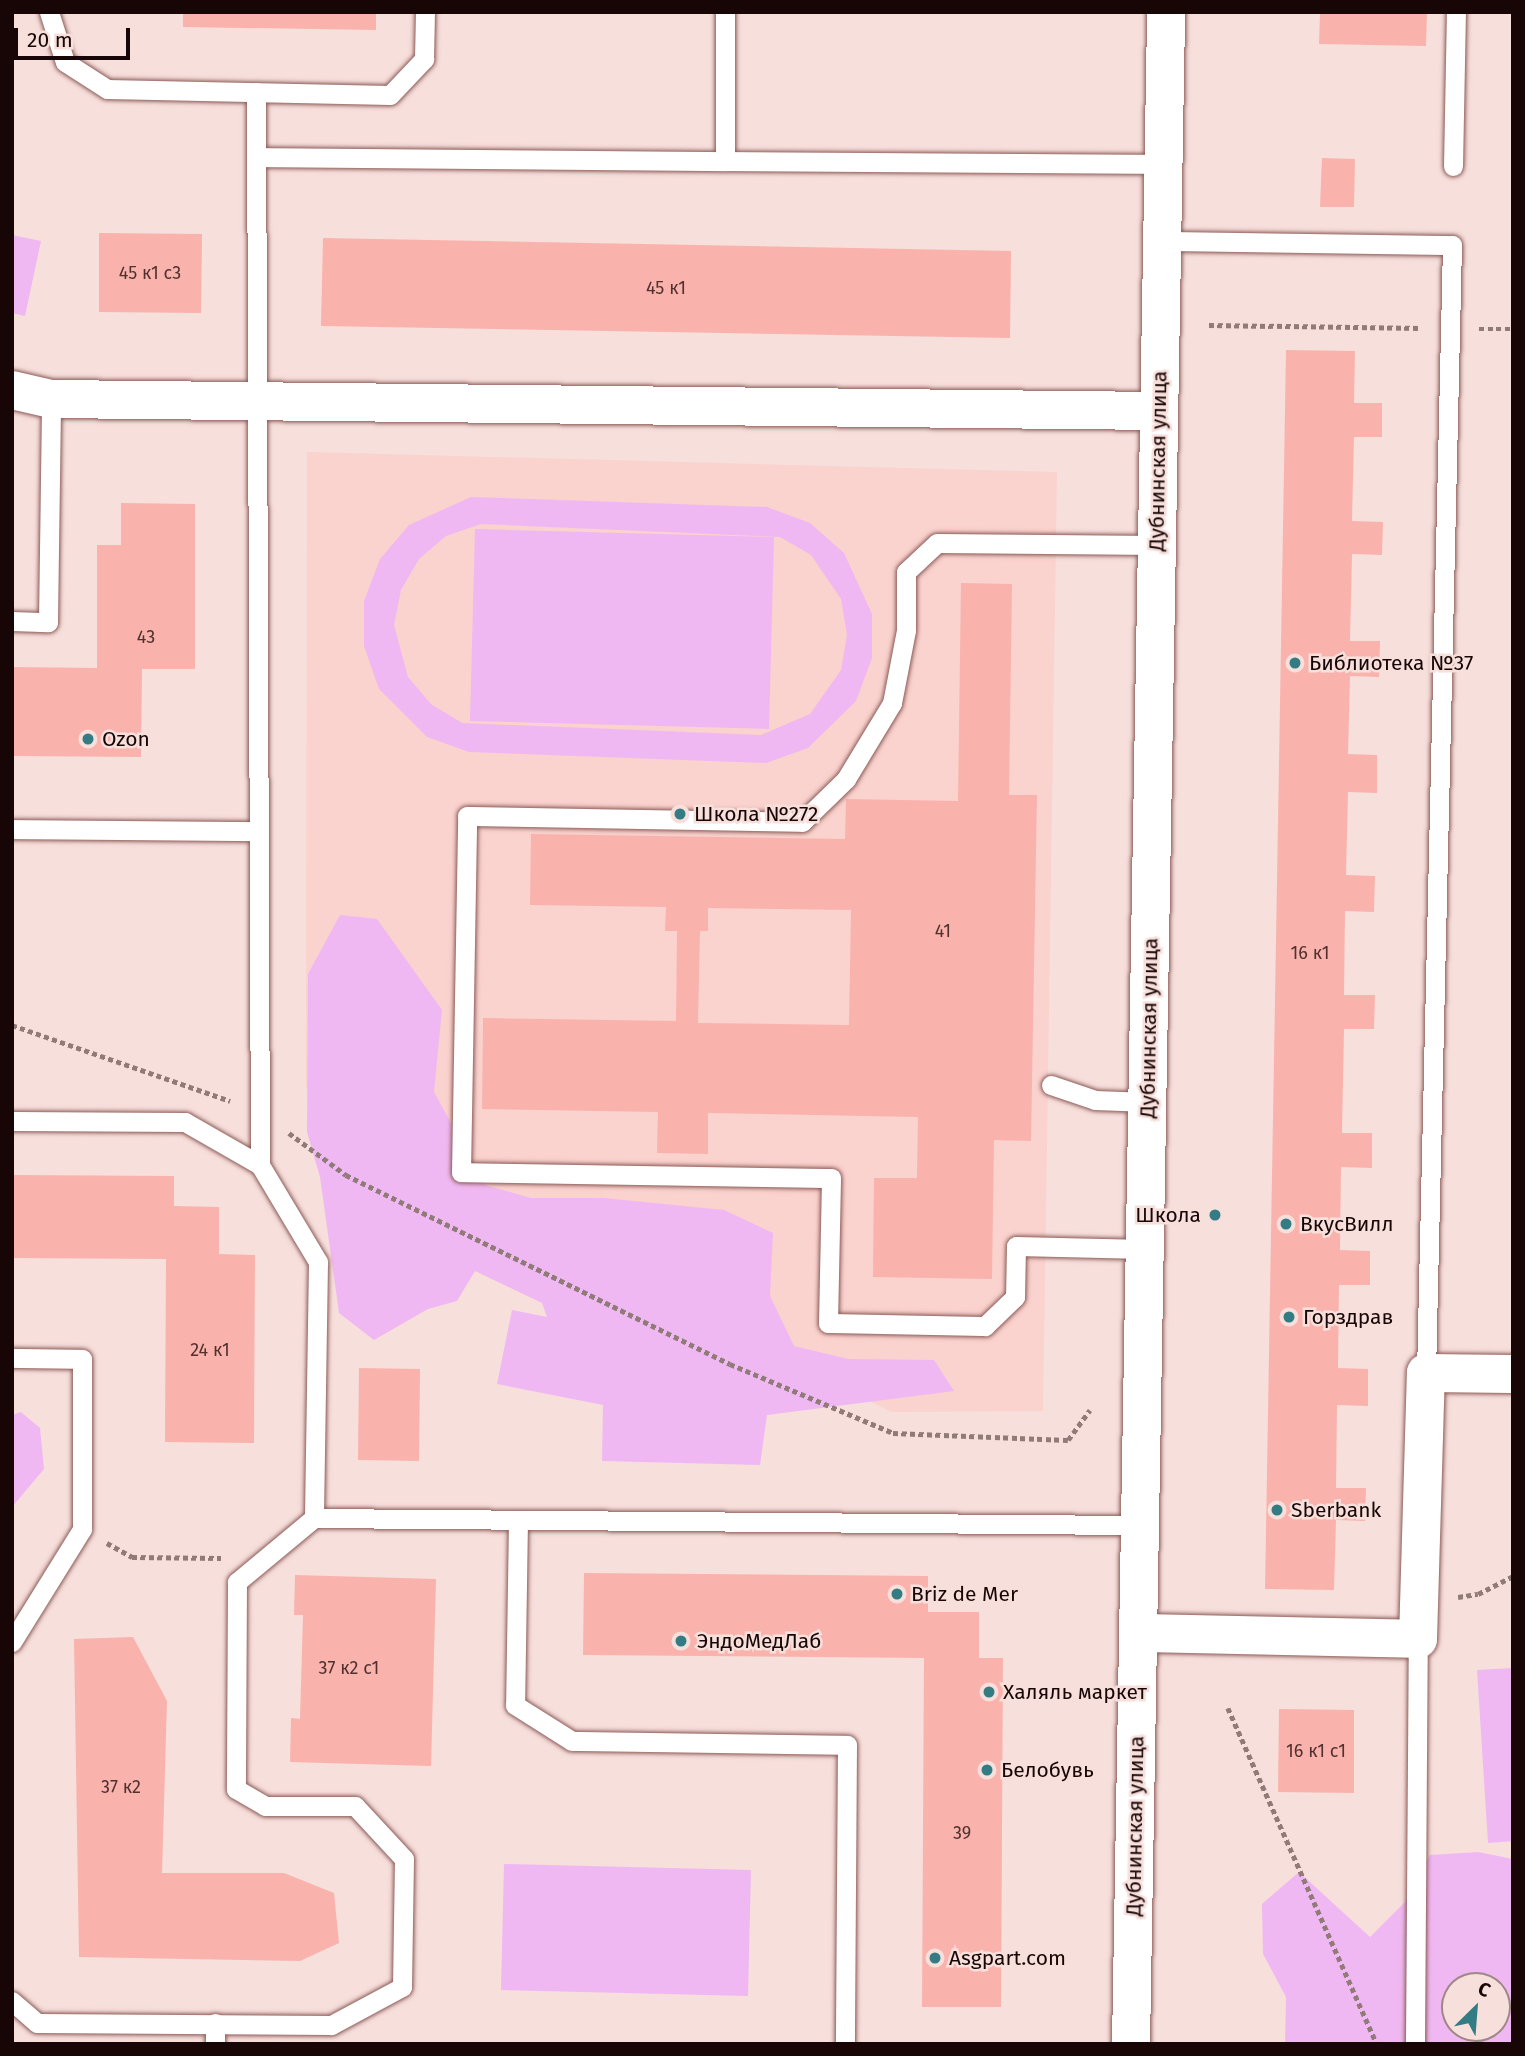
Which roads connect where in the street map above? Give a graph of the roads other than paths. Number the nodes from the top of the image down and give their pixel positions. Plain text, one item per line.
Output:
1 (49, 12) edge
2 (425, 12) edge
3 (725, 12) edge
4 (1166, 12) edge
5 (1456, 12) edge
6 (256, 92) junction
7 (257, 157) junction
8 (725, 161) junction
9 (1163, 164) junction
10 (1453, 166) dead end
11 (1162, 241) junction
12 (12, 390) edge
13 (51, 399) junction
14 (255, 399) junction
15 (1159, 411) junction
16 (1157, 545) junction
17 (12, 621) edge
18 (12, 829) edge
19 (257, 831) junction
20 (1051, 1085) dead end
21 (1148, 1102) junction
22 (12, 1121) edge
23 (260, 1165) junction
24 (1145, 1249) junction
25 (12, 1358) edge
26 (1426, 1373) junction
27 (1513, 1374) edge
28 (314, 1518) junction
29 (518, 1520) junction
30 (1140, 1525) junction
31 (1139, 1633) junction
32 (1418, 1639) junction
33 (12, 1642) edge
34 (12, 2001) edge
35 (215, 2023) junction
36 (215, 2044) edge
37 (845, 2044) edge
38 (1132, 2044) edge
39 (1415, 2044) edge

1 - 6 lane
2 - 6 lane
3 - 8 lane
4 - 9 main road, Дубнинская улица
5 - 10 lane
6 - 7 lane
7 - 8 lane
7 - 14 lane
8 - 9 lane
9 - 11 main road, Дубнинская улица
11 - 15 main road, Дубнинская улица
11 - 26 lane
12 - 13 main road
13 - 14 main road
13 - 17 lane
14 - 15 main road
14 - 19 lane
15 - 16 main road, Дубнинская улица
16 - 21 main road, Дубнинская улица
16 - 24 lane
18 - 19 lane
19 - 23 lane
20 - 21 lane
21 - 24 main road, Дубнинская улица
22 - 23 lane
23 - 28 lane
24 - 30 main road, Дубнинская улица
25 - 33 lane
26 - 27 main road
26 - 32 main road
28 - 29 lane
28 - 35 lane
29 - 30 lane
29 - 37 lane
30 - 31 main road, Дубнинская улица
31 - 32 main road
31 - 38 main road, Дубнинская улица
32 - 39 lane
34 - 35 lane
35 - 36 lane

